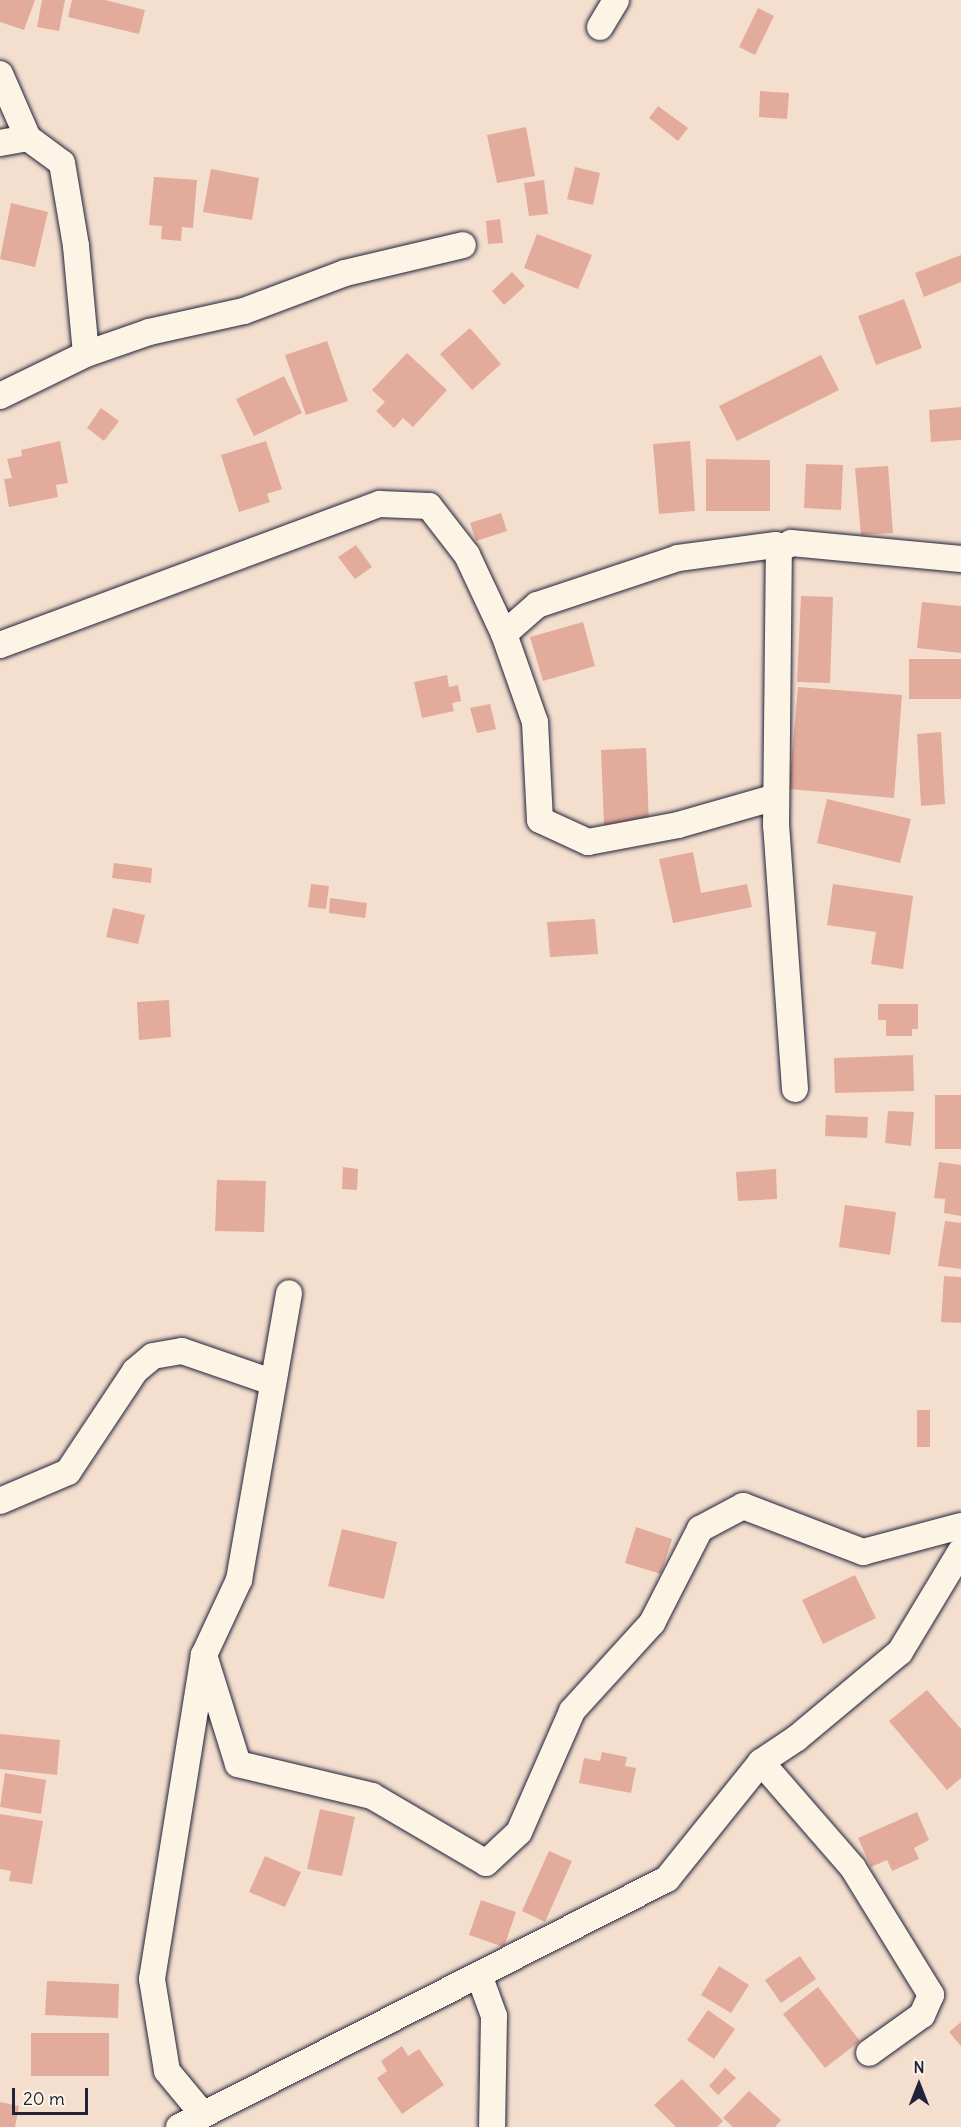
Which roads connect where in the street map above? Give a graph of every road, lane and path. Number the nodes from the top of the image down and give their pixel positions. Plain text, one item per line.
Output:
1 (616, 0) edge
2 (600, 27) dead end
3 (0, 74) edge
4 (28, 138) junction
5 (0, 143) edge
6 (463, 245) dead end
7 (86, 354) junction
8 (0, 396) edge
9 (779, 550) junction
10 (961, 559) edge
11 (504, 634) junction
12 (0, 645) edge
13 (776, 797) junction
14 (795, 1089) dead end
15 (290, 1293) dead end
16 (272, 1382) junction
17 (0, 1502) edge
18 (961, 1526) edge
19 (961, 1551) edge
20 (204, 1655) junction
21 (761, 1762) junction
22 (479, 1975) junction
23 (869, 2053) dead end
24 (201, 2112) junction
25 (179, 2127) edge
26 (492, 2127) edge

1 - 2 street
3 - 4 street
4 - 5 street
4 - 7 street
6 - 7 street
7 - 8 street
9 - 10 street
9 - 11 street
9 - 13 street
11 - 12 street
11 - 13 street
13 - 14 street
15 - 16 street
16 - 17 street
16 - 20 street
18 - 20 street
19 - 21 street
20 - 24 street
21 - 22 street
21 - 23 street
22 - 24 street
22 - 26 street
24 - 25 street

